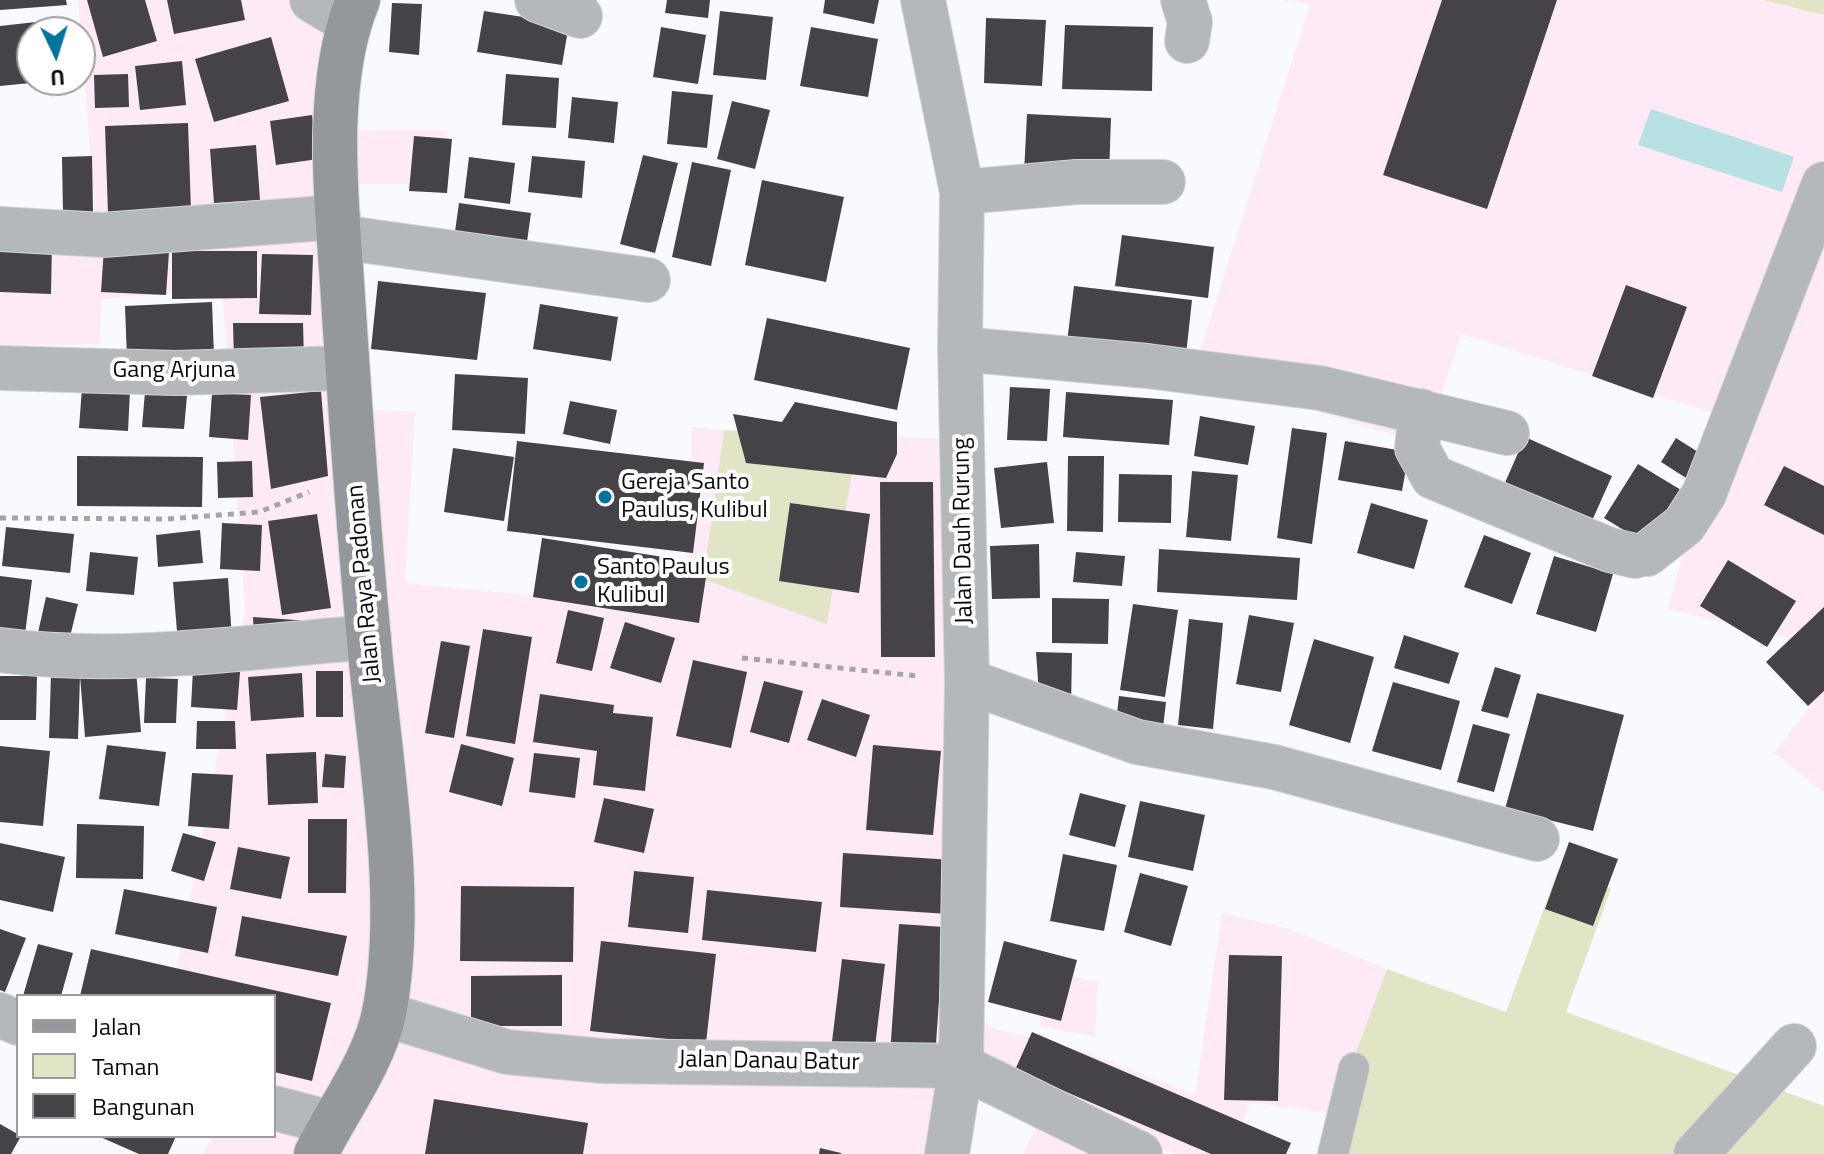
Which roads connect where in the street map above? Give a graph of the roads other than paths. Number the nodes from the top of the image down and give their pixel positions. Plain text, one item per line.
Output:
1 (312, 0) edge
2 (537, 0) edge
3 (923, 0) edge
4 (353, 11) edge
5 (580, 16) dead end
6 (1163, 182) dead end
7 (1824, 184) edge
8 (962, 192) junction
9 (338, 227) junction
10 (0, 229) edge
11 (648, 280) dead end
12 (960, 349) junction
13 (0, 368) edge
14 (347, 368) junction
15 (1421, 411) junction
16 (1507, 433) dead end
17 (369, 637) junction
18 (0, 650) edge
19 (967, 681) junction
20 (1537, 839) dead end
21 (384, 1014) junction
22 (1794, 1046) dead end
23 (961, 1066) junction
24 (1354, 1068) dead end
25 (276, 1109) edge
26 (323, 1139) edge
27 (947, 1154) edge
28 (1140, 1154) edge
29 (1333, 1154) edge
30 (1696, 1154) edge

1 - 4 street
2 - 5 street
3 - 8 street, Jalan Dauh Rurung
4 - 9 main road, Jalan Raya Padonan
6 - 8 street
7 - 15 street
8 - 12 street, Jalan Dauh Rurung
9 - 10 street
9 - 11 street
9 - 14 main road, Jalan Raya Padonan
12 - 15 street
12 - 19 street, Jalan Dauh Rurung
13 - 14 street, Gang Arjuna
14 - 17 main road, Jalan Raya Padonan
15 - 16 street
17 - 18 street
17 - 21 main road, Jalan Raya Padonan
19 - 20 street
19 - 23 street, Jalan Dauh Rurung
21 - 23 street, Jalan Danau Batur
21 - 26 main road, Jalan Raya Padonan
22 - 30 street
23 - 27 street, Jalan Dauh Rurung
23 - 28 street, Jalan Danau Batur
24 - 29 lane
25 - 26 street

